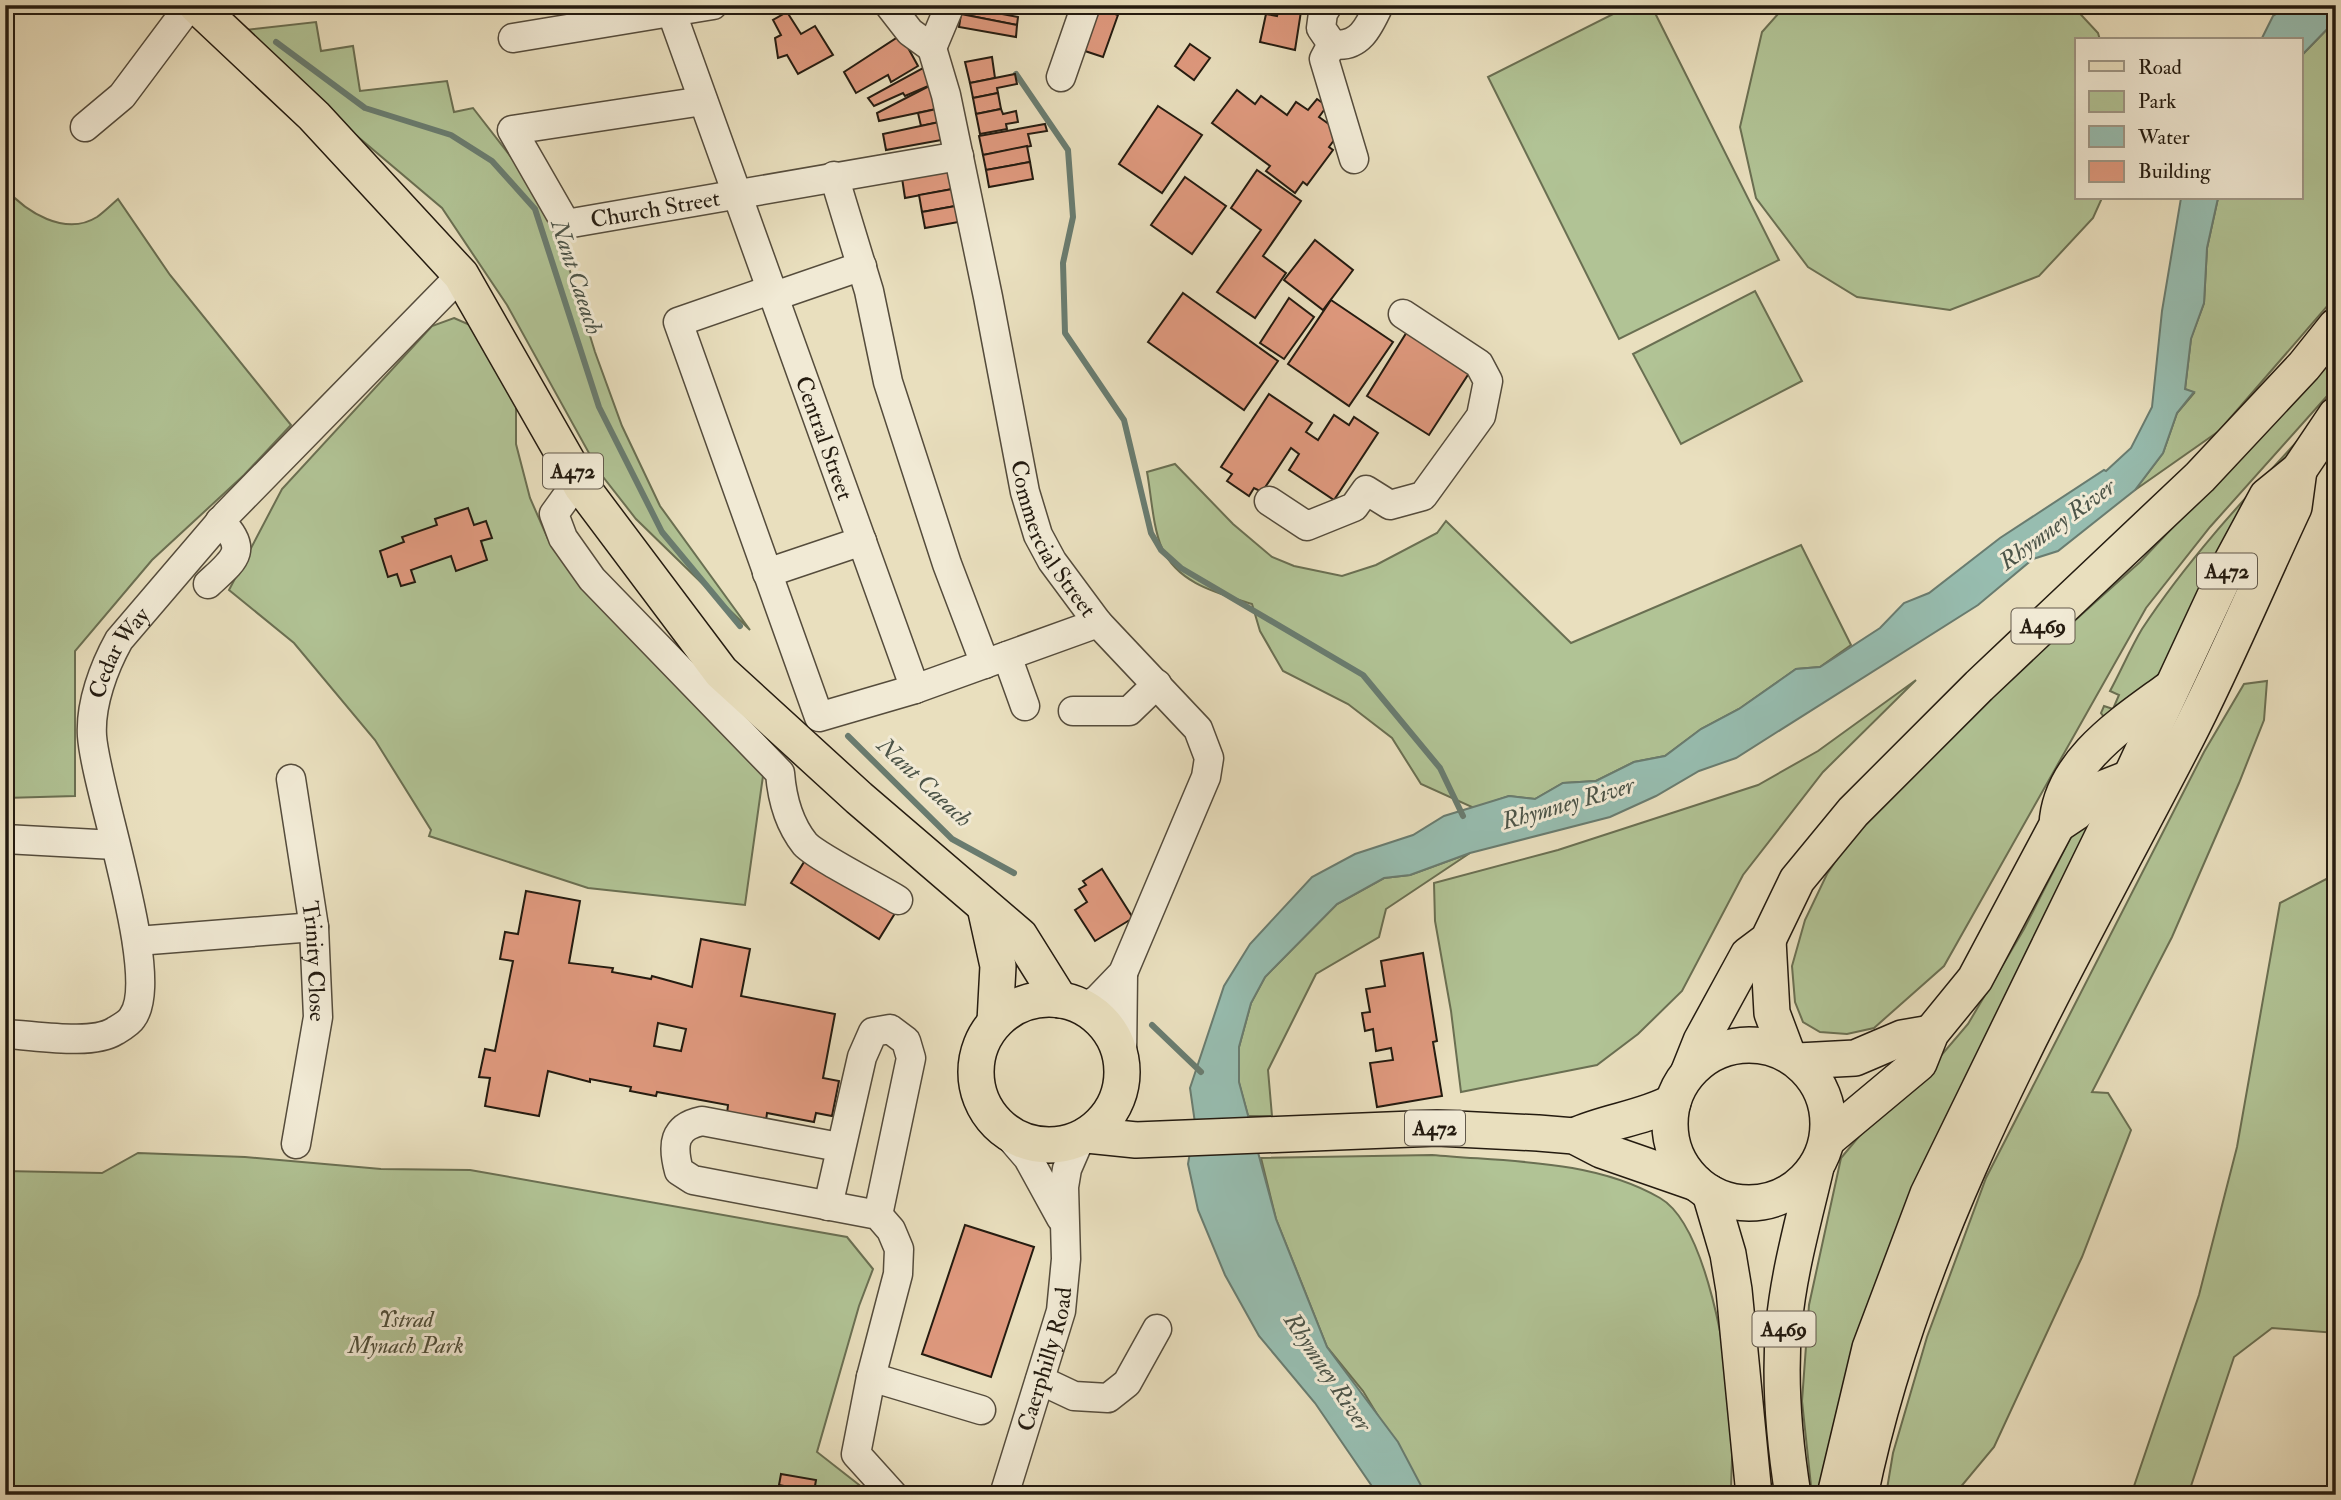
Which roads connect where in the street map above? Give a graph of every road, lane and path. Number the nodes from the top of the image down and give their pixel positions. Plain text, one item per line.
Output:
1 (190, 5) edge
2 (197, 5) edge
3 (713, 5) edge
4 (889, 5) edge
5 (950, 5) edge
6 (1086, 5) edge
7 (1328, 5) edge
8 (1379, 5) edge
9 (670, 9) edge
10 (513, 38) dead end
11 (1332, 44) junction
12 (932, 48) junction
13 (1061, 77) dead end
14 (703, 101) junction
15 (85, 127) dead end
16 (959, 156) junction
17 (1354, 159) dead end
18 (835, 177) junction
19 (735, 193) junction
20 (862, 266) junction
21 (461, 275) junction
22 (774, 293) junction
23 (1403, 314) dead end
24 (2336, 326) edge
25 (2336, 415) edge
26 (2299, 470) junction
27 (582, 487) junction
28 (1269, 501) dead end
29 (220, 521) junction
30 (862, 541) junction
31 (768, 573) junction
32 (208, 583) dead end
33 (1098, 623) junction
34 (2233, 637) junction
35 (2195, 640) junction
36 (996, 660) junction
37 (1157, 684) junction
38 (2174, 685) junction
39 (915, 689) junction
40 (1025, 706) dead end
41 (1073, 711) dead end
42 (2170, 764) junction
43 (2131, 776) junction
44 (291, 779) dead end
45 (2057, 825) junction
46 (5, 839) edge
47 (115, 845) junction
48 (898, 900) dead end
49 (985, 907) junction
50 (314, 927) junction
51 (1768, 940) junction
52 (137, 941) junction
53 (1123, 973) junction
54 (1072, 1004) junction
55 (995, 1023) junction
56 (1931, 1033) junction
57 (5, 1034) edge
58 (1792, 1057) junction
59 (1122, 1071) junction
60 (1689, 1071) junction
61 (1672, 1101) junction
62 (1003, 1129) junction
63 (1574, 1136) junction
64 (1084, 1137) junction
65 (1182, 1139) junction
66 (296, 1144) dead end
67 (839, 1147) junction
68 (1822, 1153) junction
69 (1703, 1188) junction
70 (828, 1206) junction
71 (878, 1215) junction
72 (1063, 1221) junction
73 (1157, 1329) dead end
74 (871, 1377) junction
75 (1040, 1380) junction
76 (981, 1410) dead end
77 (892, 1495) edge
78 (1004, 1495) edge
79 (1754, 1495) edge
80 (1793, 1495) edge
81 (1835, 1495) edge
82 (1860, 1495) edge

1 - 15 street
2 - 21 main road, A472
3 - 9 street
4 - 12 street
5 - 12 street
6 - 13 street
7 - 11 street
8 - 11 street
9 - 10 street
9 - 14 street, Central Street
11 - 17 street
12 - 16 street, Commercial Street
14 - 19 street, Central Street
14 - 19 street, Church Street
16 - 18 street, Church Street
16 - 33 street, Commercial Street
18 - 19 street, Church Street
18 - 20 street
19 - 22 street, Central Street
20 - 22 street
20 - 36 street
21 - 27 main road, A472
21 - 29 street, Cedar Way
22 - 30 street, Central Street
22 - 31 street
23 - 28 street
24 - 51 main road, A469
25 - 26 main road, A472
26 - 34 main road, A472
26 - 35 main road, A472
27 - 48 street
27 - 49 main road, A472
29 - 32 street
29 - 47 street, Cedar Way
30 - 31 street
30 - 39 street, Central Street
31 - 39 street
33 - 36 street
33 - 37 street, Commercial Street
34 - 35 street
34 - 42 main road, A472
35 - 38 main road, A472
36 - 39 street
36 - 40 street
37 - 41 street
37 - 53 street, Commercial Street
38 - 43 main road
38 - 45 main road, A472
42 - 43 main road, A472
42 - 82 main road
43 - 45 main road, A472
43 - 81 main road
44 - 50 street, Trinity Close
45 - 56 main road, A472
46 - 47 street
47 - 52 street, Cedar Way
49 - 54 main road, A472
49 - 55 main road
50 - 52 street
50 - 66 street, Trinity Close
51 - 58 main road, A469
51 - 60 main road, A469
52 - 57 street, Cedar Way
53 - 54 street, Commercial Street
53 - 59 street, Commercial Street
54 - 55 main road
54 - 59 main road
55 - 62 main road
56 - 58 main road
56 - 68 main road, A472
58 - 60 main road
58 - 68 main road
59 - 64 main road
59 - 65 main road
60 - 61 main road
61 - 63 main road, A472
61 - 69 main road
62 - 64 main road
62 - 72 street, Caerphilly Road
63 - 65 main road, A472
63 - 69 main road, A472
64 - 65 main road, A472
64 - 72 street, Caerphilly Road
67 - 70 street
67 - 70 street
67 - 71 street
68 - 69 main road
68 - 80 main road, A469
69 - 79 main road, A469
70 - 71 street
71 - 74 street
72 - 75 street, Caerphilly Road
73 - 75 street
74 - 76 street
74 - 77 street
75 - 78 street, Caerphilly Road

